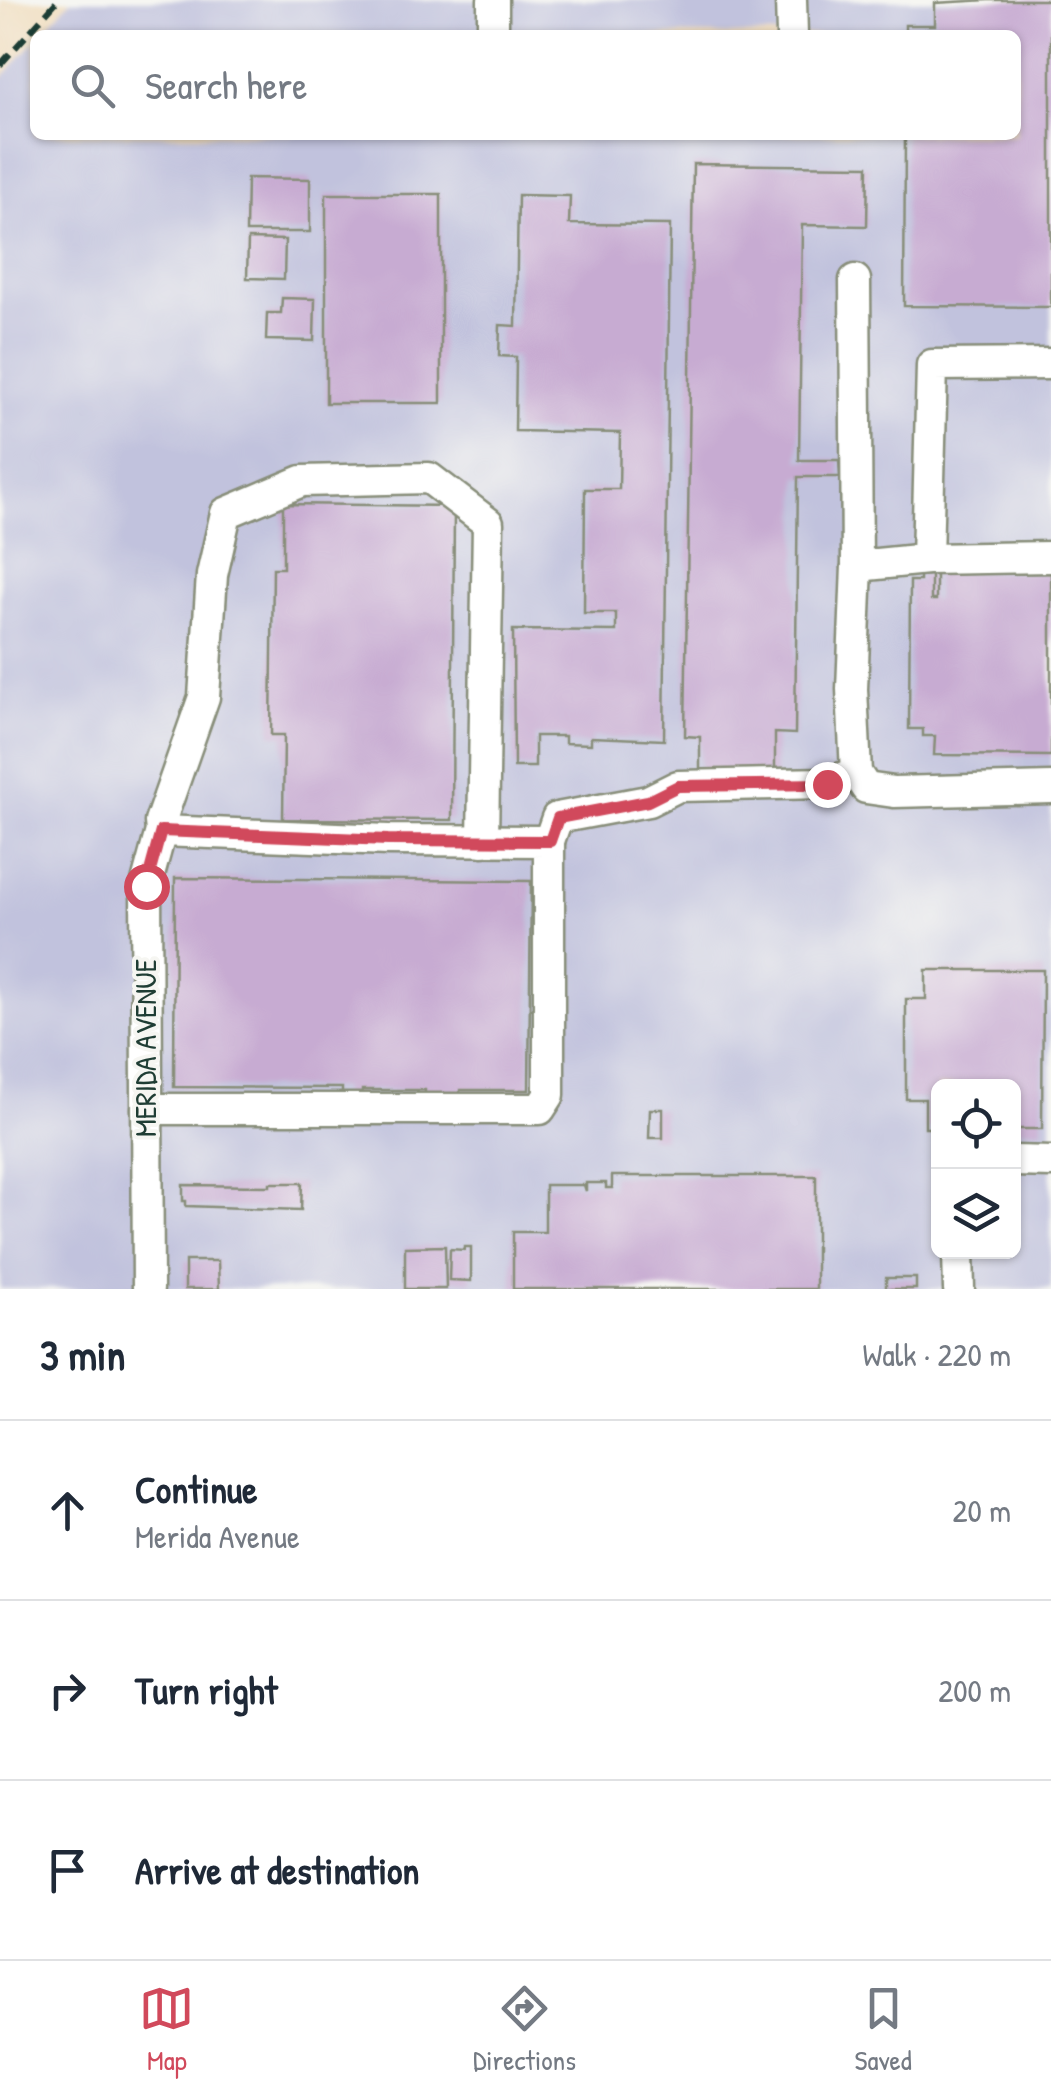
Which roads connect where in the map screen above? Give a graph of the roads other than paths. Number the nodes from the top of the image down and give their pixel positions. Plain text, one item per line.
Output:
1 (493, 0) edge
2 (791, 0) edge
3 (493, 30) edge
4 (792, 30) edge
5 (855, 280) dead end
6 (1051, 364) edge
7 (1051, 558) edge
8 (927, 560) junction
9 (857, 566) junction
10 (856, 773) junction
11 (1051, 788) edge
12 (161, 831) junction
13 (483, 841) junction
14 (550, 841) junction
15 (146, 1109) junction
16 (1021, 1161) edge
17 (1051, 1162) edge
18 (958, 1259) edge
19 (148, 1289) edge
20 (958, 1289) edge

1 - 3 lane
2 - 4 lane
5 - 9 lane
6 - 8 lane
7 - 8 lane
8 - 9 lane
9 - 10 lane
10 - 11 lane
10 - 14 lane
12 - 13 lane
12 - 13 lane, MERIDA AVENUE
12 - 15 lane, MERIDA AVENUE
13 - 14 lane
14 - 15 lane
15 - 19 lane, MERIDA AVENUE
16 - 17 lane
18 - 20 lane

